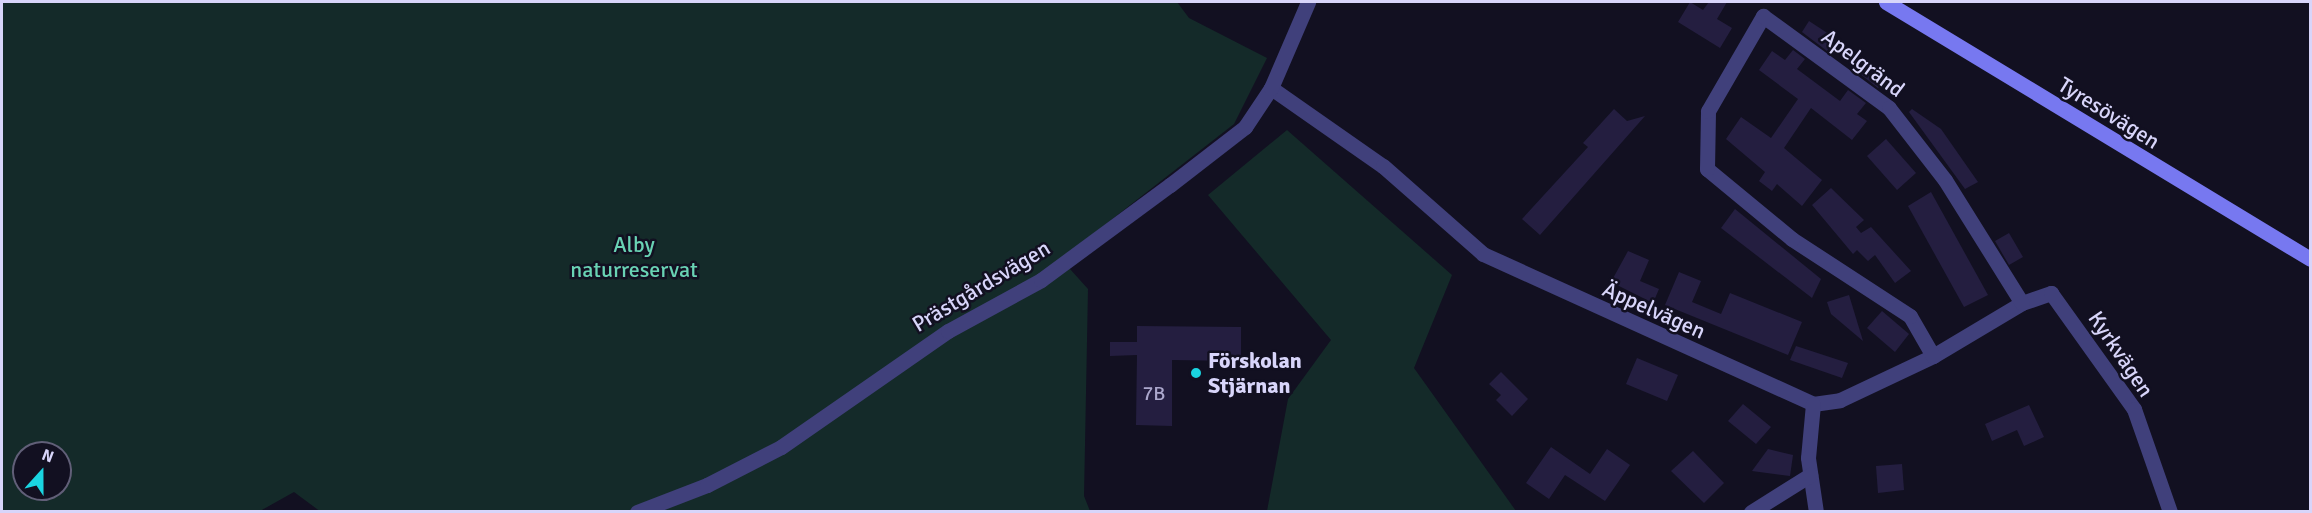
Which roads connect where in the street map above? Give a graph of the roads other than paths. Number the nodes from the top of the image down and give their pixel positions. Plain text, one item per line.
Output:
1 (1308, 2) edge
2 (1886, 2) edge
3 (1271, 88) junction
4 (2310, 259) edge
5 (2022, 303) junction
6 (1934, 356) junction
7 (1813, 404) junction
8 (1810, 475) junction
9 (637, 512) edge
10 (1751, 512) edge
11 (1816, 512) edge
12 (2170, 512) edge

1 - 3 street, Prästgårdsvägen
2 - 4 main road, Tyresövägen
3 - 7 street, Äppelvägen
3 - 9 street, Prästgårdsvägen
5 - 6 street
5 - 6 street, Apelgränd
5 - 12 street, Kyrkvägen
6 - 7 street
7 - 8 street
8 - 10 street
8 - 11 street

